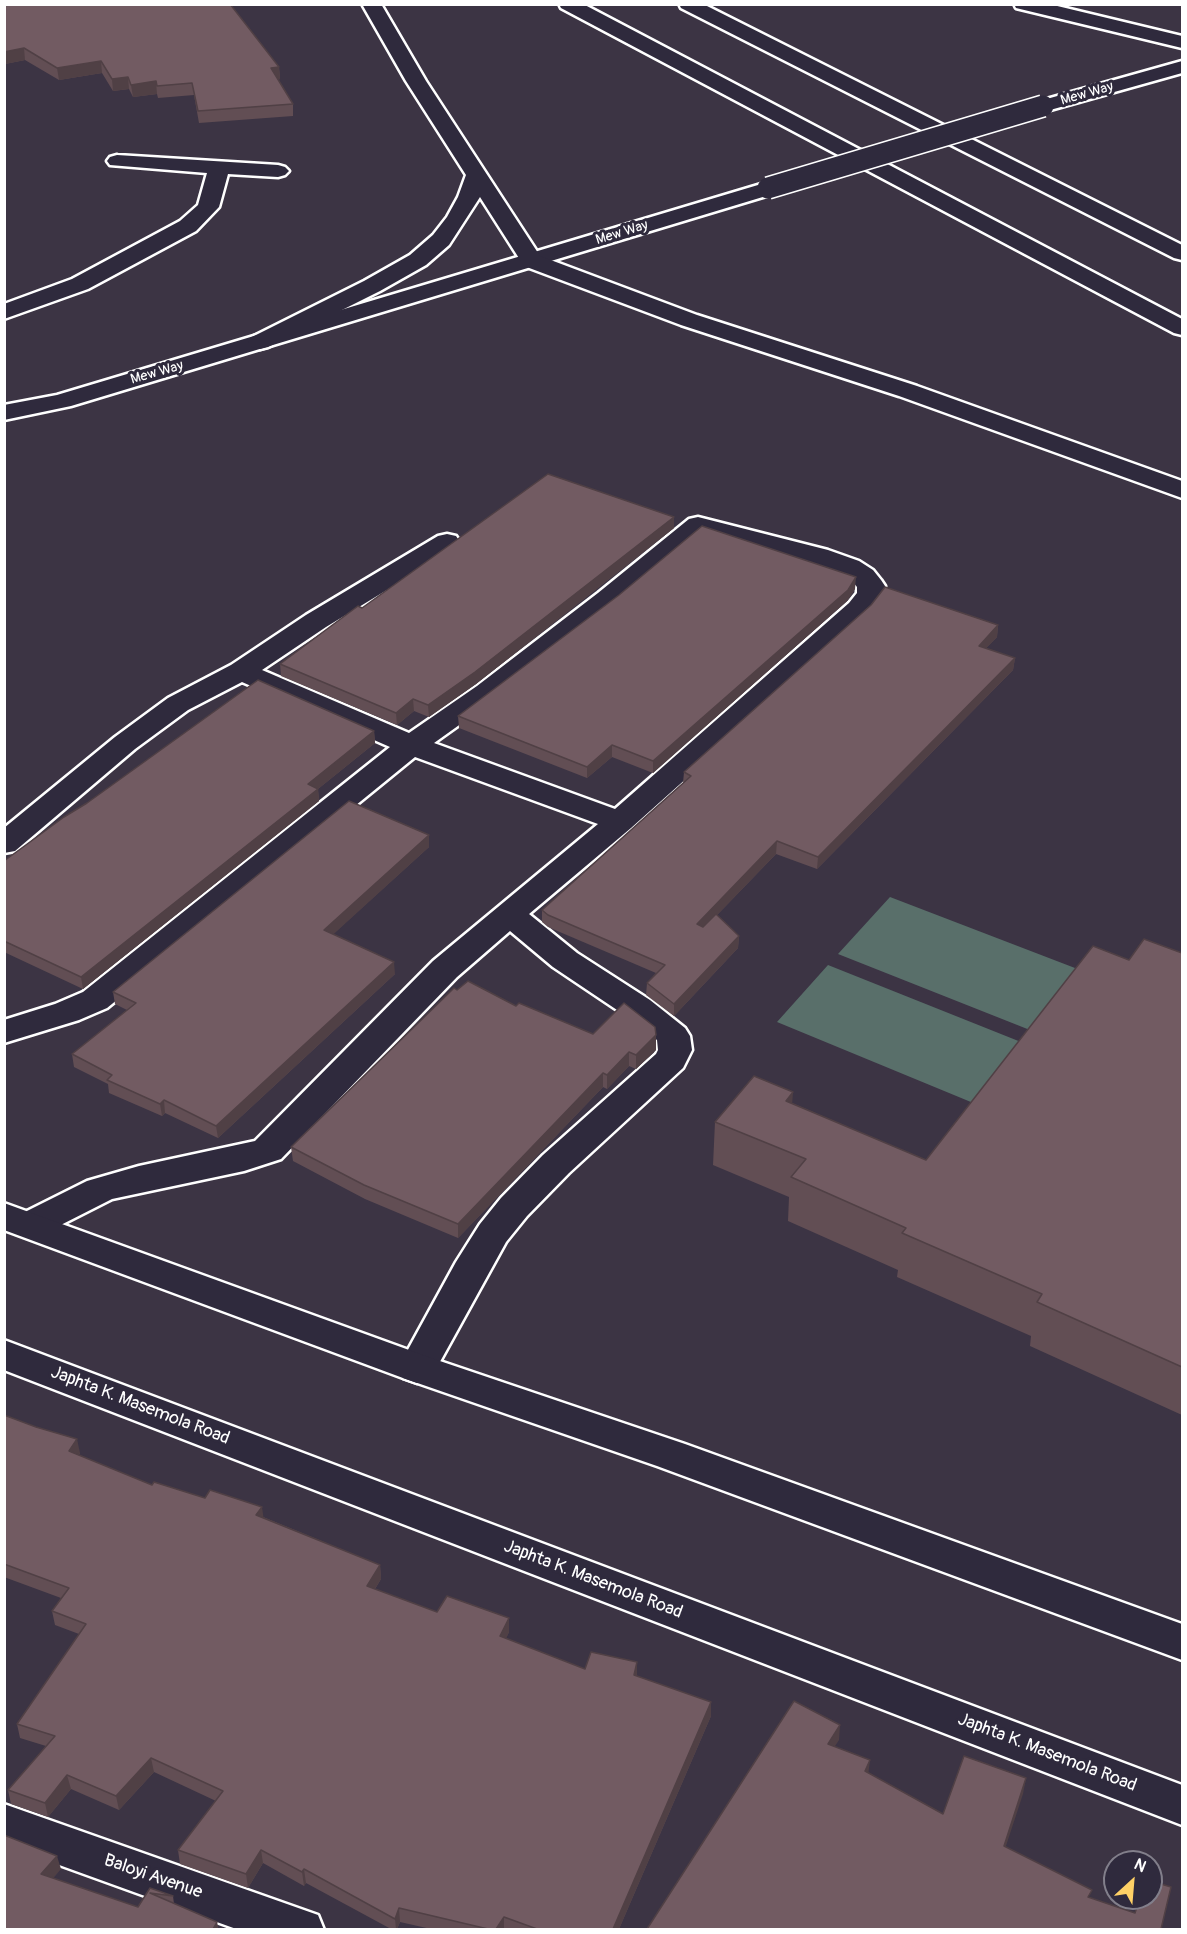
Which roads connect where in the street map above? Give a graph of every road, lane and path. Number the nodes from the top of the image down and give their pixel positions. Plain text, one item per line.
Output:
1 (371, 4) edge
2 (568, 4) edge
3 (688, 4) edge
4 (1023, 4) edge
5 (1182, 42) edge
6 (1182, 67) edge
7 (117, 161) dead end
8 (219, 168) junction
9 (278, 171) dead end
10 (477, 175) junction
11 (1182, 253) edge
12 (532, 261) junction
13 (4, 312) edge
14 (1182, 328) edge
15 (260, 342) junction
16 (62, 401) junction
17 (4, 413) edge
18 (4, 431) edge
19 (1182, 490) edge
20 (447, 542) dead end
21 (241, 671) junction
22 (411, 745) junction
23 (620, 821) junction
24 (4, 844) edge
25 (508, 914) junction
26 (4, 1032) edge
27 (17, 1221) edge
28 (4, 1354) edge
29 (417, 1368) junction
30 (1182, 1642) edge
31 (1182, 1805) edge
32 (4, 1824) edge
33 (301, 1929) edge

1 - 10 main road
2 - 14 main road
3 - 11 main road
4 - 5 main road
6 - 12 main road, Mew Way, bridge
7 - 8 main road
8 - 9 main road
8 - 13 main road
10 - 12 main road
10 - 15 main road
12 - 15 main road, Mew Way
12 - 19 main road
15 - 16 main road, Mew Way
16 - 17 main road, Mew Way
16 - 18 main road, Mew Way
20 - 21 main road
21 - 22 main road
21 - 24 main road
22 - 23 main road
22 - 23 main road
22 - 26 main road
23 - 25 main road
25 - 27 main road
25 - 29 main road
27 - 29 main road
28 - 31 main road, Japhta K. Masemola Road
29 - 30 main road
32 - 33 main road, Baloyi Avenue

